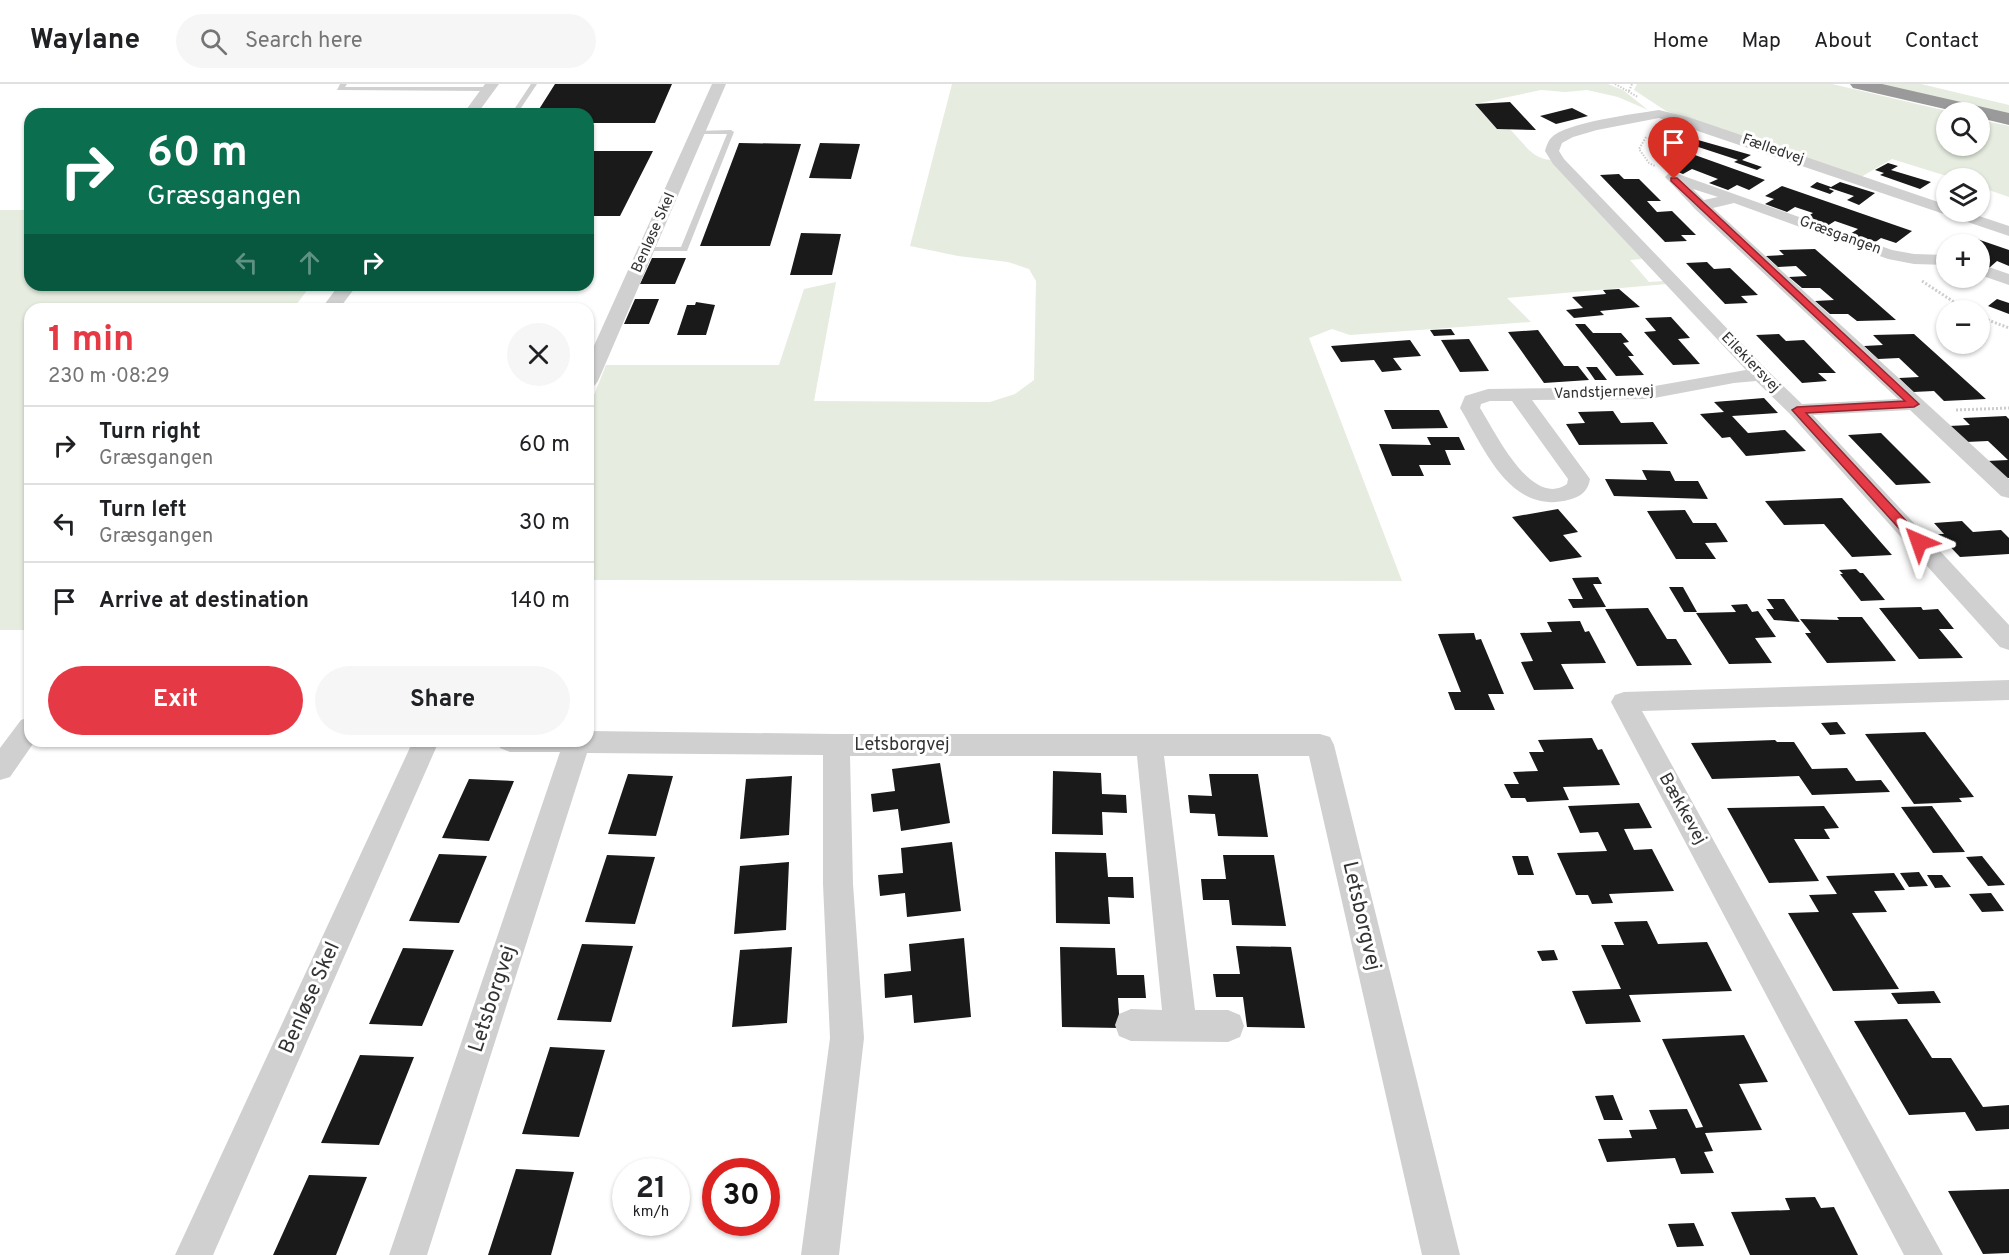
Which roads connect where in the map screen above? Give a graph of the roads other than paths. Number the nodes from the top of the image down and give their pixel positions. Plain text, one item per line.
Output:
1 (344, 84) edge
2 (534, 84) edge
3 (718, 84) edge
4 (1859, 84) edge
5 (1932, 84) edge
6 (490, 87) edge
7 (2009, 102) edge
8 (474, 108) edge
9 (518, 108) edge
10 (2009, 119) edge
11 (1595, 126) joint
12 (698, 132) junction
13 (1735, 198) junction
14 (1701, 206) junction
15 (1936, 206) edge
16 (1982, 222) edge
17 (2009, 231) edge
18 (646, 249) junction
19 (1936, 260) edge
20 (1990, 273) edge
21 (2009, 280) edge
22 (594, 367) edge
23 (1761, 375) junction
24 (1517, 394) junction
25 (1918, 407) junction
26 (1797, 410) junction
27 (2009, 491) edge
28 (2009, 641) edge
29 (2009, 690) edge
30 (24, 735) edge
31 (594, 743) edge
32 (1149, 744) junction
33 (836, 745) junction
34 (423, 747) edge
35 (576, 747) edge
36 (0, 769) edge
37 (1131, 1025) dead end
38 (1180, 1025) junction
39 (1228, 1026) dead end
40 (194, 1255) edge
41 (408, 1255) edge
42 (820, 1255) edge
43 (1441, 1255) edge
44 (1924, 1255) edge

1 - 6 lane
2 - 9 lane
3 - 12 street, Benløse Skel
4 - 10 highway
5 - 7 highway
6 - 8 street
11 - 15 street, Fælledvej
11 - 23 street, Eilekiersvej
12 - 18 street, Benløse Skel
12 - 18 lane
13 - 14 street
13 - 14 street, Græsgangen
13 - 19 street, Græsgangen
14 - 25 street
16 - 17 street
18 - 22 street, Benløse Skel
20 - 21 street
23 - 24 street, Vandstjernevej
23 - 26 street, Eilekiersvej
24 - 24 street, Vandstjernevej
25 - 26 street
25 - 27 street
26 - 28 street, Eilekiersvej
29 - 44 street, Bækkevej
30 - 36 street
31 - 33 street, Letsborgvej
32 - 33 street, Letsborgvej
32 - 38 street
32 - 43 street, Letsborgvej
33 - 42 street, Letsborgvej
34 - 40 street, Benløse Skel
35 - 41 street, Letsborgvej
37 - 38 street
38 - 39 street

